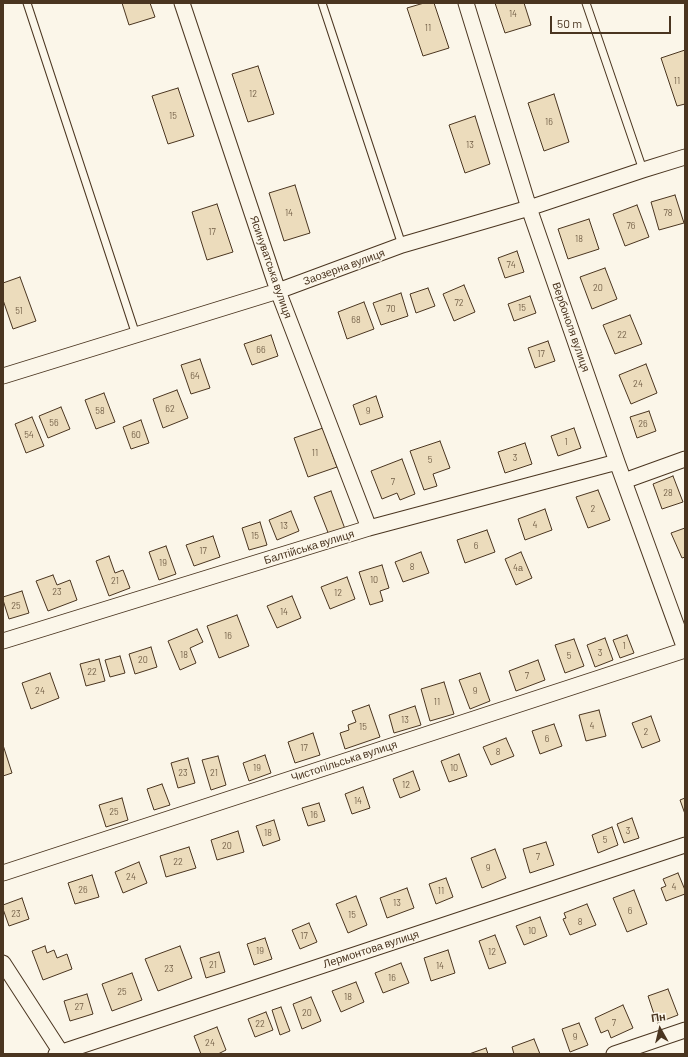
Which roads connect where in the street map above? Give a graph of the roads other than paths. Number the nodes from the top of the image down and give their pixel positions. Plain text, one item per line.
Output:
1 (27, 3) edge
2 (182, 3) edge
3 (322, 3) edge
4 (466, 3) edge
5 (586, 3) edge
6 (685, 157) edge
7 (643, 170) junction
8 (529, 208) junction
9 (402, 245) junction
10 (278, 291) junction
11 (136, 334) junction
12 (3, 376) edge
13 (685, 459) edge
14 (617, 462) junction
15 (624, 480) junction
16 (369, 528) junction
17 (3, 641) edge
18 (685, 649) edge
19 (685, 844) edge
20 (3, 873) edge
21 (3, 963) edge
22 (685, 1030) edge
23 (60, 1054) edge
24 (614, 1054) edge

1 - 11 lane
2 - 10 street, Ясинуватська вулиця
3 - 9 lane
4 - 8 street, Вербоноля вулиця
5 - 7 lane
6 - 7 street, Заозерна вулиця
7 - 8 street, Заозерна вулиця
8 - 9 street, Заозерна вулиця
8 - 14 street, Вербоноля вулиця
9 - 10 street, Заозерна вулиця
10 - 11 street, Заозерна вулиця
10 - 16 street, Ясинуватська вулиця
11 - 12 street, Заозерна вулиця
13 - 15 street
14 - 15 street, Вербоноля вулиця
14 - 16 street, Балтійська вулиця
15 - 18 street, Вербоноля вулиця
16 - 17 street, Балтійська вулиця
18 - 20 street, Чистопільська вулиця
19 - 23 street, Лермонтова вулиця
21 - 23 street
22 - 24 street

